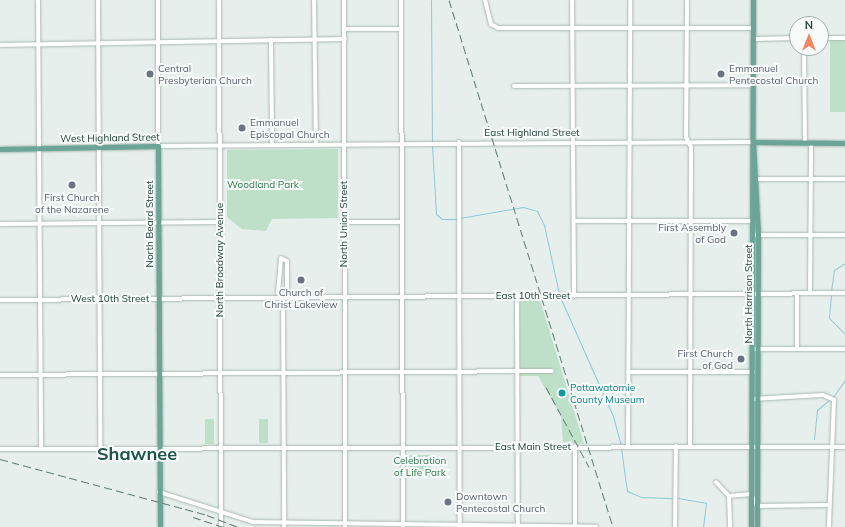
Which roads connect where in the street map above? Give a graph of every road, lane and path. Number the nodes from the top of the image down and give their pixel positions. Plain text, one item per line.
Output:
1 (38, 0) edge
2 (98, 0) edge
3 (158, 0) edge
4 (219, 0) edge
5 (314, 0) edge
6 (344, 0) edge
7 (401, 0) edge
8 (485, 0) edge
9 (572, 0) edge
10 (630, 0) edge
11 (687, 0) edge
12 (753, 0) edge
13 (572, 27) junction
14 (630, 28) junction
15 (687, 28) junction
16 (753, 28) junction
17 (345, 29) junction
18 (401, 29) junction
19 (789, 38) edge
20 (829, 38) edge
21 (845, 38) edge
22 (315, 39) junction
23 (345, 39) junction
24 (753, 39) junction
25 (271, 40) junction
26 (219, 41) junction
27 (158, 42) junction
28 (98, 44) junction
29 (0, 45) edge
30 (38, 45) junction
31 (804, 56) edge
32 (572, 84) junction
33 (687, 84) junction
34 (630, 85) junction
35 (753, 85) junction
36 (514, 86) dead end
37 (459, 142) junction
38 (573, 142) junction
39 (629, 142) junction
40 (753, 142) junction
41 (805, 142) junction
42 (316, 143) junction
43 (344, 143) junction
44 (402, 143) junction
45 (690, 143) junction
46 (811, 143) junction
47 (845, 143) edge
48 (272, 144) junction
49 (219, 145) junction
50 (158, 146) junction
51 (99, 147) junction
52 (40, 148) junction
53 (0, 149) edge
54 (757, 179) junction
55 (812, 179) junction
56 (845, 179) edge
57 (752, 220) junction
58 (574, 221) junction
59 (691, 221) junction
60 (220, 222) junction
61 (343, 222) junction
62 (402, 222) junction
63 (628, 222) junction
64 (159, 223) junction
65 (0, 224) edge
66 (40, 224) junction
67 (99, 224) junction
68 (752, 235) junction
69 (758, 235) junction
70 (811, 235) junction
71 (845, 235) edge
72 (797, 293) junction
73 (810, 293) junction
74 (845, 293) edge
75 (755, 295) junction
76 (460, 296) junction
77 (517, 296) junction
78 (574, 296) junction
79 (628, 296) junction
80 (691, 296) junction
81 (344, 297) junction
82 (402, 297) junction
83 (283, 298) junction
84 (40, 299) junction
85 (100, 299) junction
86 (159, 299) junction
87 (220, 299) junction
88 (0, 300) edge
89 (755, 349) junction
90 (797, 349) junction
91 (845, 349) edge
92 (552, 371) dead end
93 (283, 372) junction
94 (344, 372) junction
95 (402, 372) junction
96 (460, 372) junction
97 (517, 372) junction
98 (628, 372) junction
99 (690, 372) junction
100 (755, 372) junction
101 (160, 373) junction
102 (221, 373) junction
103 (41, 374) junction
104 (100, 374) junction
105 (0, 375) edge
106 (755, 399) junction
107 (575, 446) junction
108 (627, 446) junction
109 (676, 446) junction
110 (690, 446) junction
111 (754, 446) junction
112 (403, 447) junction
113 (460, 447) junction
114 (517, 447) junction
115 (831, 447) junction
116 (845, 447) edge
117 (221, 448) junction
118 (283, 448) junction
119 (344, 448) junction
120 (0, 449) edge
121 (41, 449) junction
122 (100, 449) junction
123 (159, 449) junction
124 (716, 482) dead end
125 (159, 492) junction
126 (751, 494) junction
127 (730, 496) junction
128 (829, 505) junction
129 (757, 506) junction
130 (221, 510) junction
131 (284, 525) edge
132 (345, 525) edge
133 (403, 525) edge
134 (460, 525) edge
135 (518, 525) edge
136 (575, 526) edge
137 (160, 527) edge
138 (221, 527) edge
139 (596, 527) edge
140 (675, 527) edge
141 (730, 527) edge
142 (751, 527) edge
143 (757, 527) edge
144 (829, 527) edge

1 - 30 street
2 - 28 street
3 - 27 street, North Beard Street
4 - 26 street, North Broadway Avenue
5 - 22 street
6 - 17 street, North Union Street
7 - 18 street
8 - 13 street
9 - 13 street
10 - 14 street
11 - 15 street
12 - 16 main road, North Harrison Street
13 - 14 street
13 - 32 street
14 - 15 street
14 - 34 street
15 - 16 street
15 - 33 street
16 - 24 main road, North Harrison Street
17 - 18 street
17 - 23 street, North Union Street
18 - 44 street
19 - 24 street
20 - 21 street
22 - 23 street
22 - 25 street
22 - 42 street
23 - 43 street, North Union Street
24 - 35 main road, North Harrison Street
25 - 26 street
25 - 48 street
26 - 27 street
26 - 49 street, North Broadway Avenue
27 - 28 street
27 - 50 street, North Beard Street
28 - 30 street
28 - 51 street
29 - 30 street
30 - 52 street
31 - 41 street
32 - 34 street
32 - 36 street
32 - 38 street
33 - 34 street
33 - 35 street
33 - 45 street
34 - 39 street
35 - 40 main road, North Harrison Street
37 - 38 street, East Highland Street
37 - 44 street, East Highland Street
37 - 76 street
38 - 39 street, East Highland Street
38 - 58 street
39 - 45 street, East Highland Street
39 - 63 street
40 - 41 main road, East Highland Street
40 - 45 street, East Highland Street
40 - 54 main road, North Harrison Street
40 - 57 main road, North Harrison Street
41 - 46 main road, East Highland Street
42 - 43 street, East Highland Street
42 - 48 street, East Highland Street
43 - 44 street, East Highland Street
43 - 61 street, North Union Street
44 - 62 street
45 - 59 street
46 - 47 main road, East Highland Street
46 - 55 street
48 - 49 street, East Highland Street
49 - 50 street, West Highland Street
49 - 60 street, North Broadway Avenue
50 - 51 main road, West Highland Street
50 - 64 main road, North Beard Street
51 - 52 main road, West Highland Street
51 - 67 street
52 - 53 main road, West Highland Street
52 - 66 street
54 - 55 street
54 - 69 main road, North Harrison Street
55 - 56 street
55 - 70 street
57 - 59 street
57 - 68 main road, North Harrison Street
58 - 63 street
58 - 78 street
59 - 63 street
59 - 80 street
60 - 64 street
60 - 87 street, North Broadway Avenue
61 - 62 street
61 - 81 street, North Union Street
62 - 82 street
63 - 79 street
64 - 67 street
64 - 86 main road, North Beard Street
65 - 66 street
66 - 67 street
66 - 84 street
67 - 85 street
68 - 69 street
68 - 75 main road, North Harrison Street
69 - 70 street
69 - 75 main road, North Harrison Street
70 - 71 street
70 - 73 street
72 - 73 street, East 10th Street
72 - 75 street, East 10th Street
72 - 90 street
73 - 74 street, East 10th Street
75 - 80 street, East 10th Street
75 - 89 main road, North Harrison Street
76 - 77 street, East 10th Street
76 - 82 street, East 10th Street
76 - 96 street
77 - 78 street, East 10th Street
77 - 97 street
78 - 79 street, East 10th Street
79 - 80 street, East 10th Street
79 - 98 street
80 - 99 street
81 - 82 street, East 10th Street
81 - 83 street, East 10th Street
81 - 94 street, North Union Street
82 - 95 street
83 - 83 street
83 - 87 street, East 10th Street
83 - 93 street
84 - 85 street, West 10th Street
84 - 88 street, West 10th Street
84 - 103 street
85 - 86 street, West 10th Street
85 - 104 street
86 - 87 street, West 10th Street
86 - 101 main road, North Beard Street
87 - 102 street, North Broadway Avenue
89 - 90 street
89 - 100 main road, North Harrison Street
90 - 91 street
92 - 97 street
93 - 94 street
93 - 102 street
93 - 118 street
94 - 95 street
94 - 119 street, North Union Street
95 - 96 street
95 - 112 street
96 - 97 street
96 - 113 street
97 - 114 street
98 - 99 street
98 - 108 street
99 - 100 street
99 - 110 street
100 - 106 main road, North Harrison Street
101 - 102 street
101 - 104 street
101 - 123 main road, North Beard Street
102 - 117 street, North Broadway Avenue
103 - 104 street
103 - 105 street
103 - 121 street
104 - 122 street
106 - 111 main road, North Harrison Street
106 - 115 street
107 - 108 street, East Main Street
107 - 114 street, East Main Street
107 - 136 street
108 - 109 street, East Main Street
109 - 110 street, East Main Street
109 - 140 street
110 - 111 street, East Main Street
111 - 115 street, East Main Street
111 - 126 main road
111 - 129 main road
112 - 113 street, East Main Street
112 - 119 street, East Main Street
112 - 133 street
113 - 114 street, East Main Street
113 - 134 street
114 - 135 street
115 - 116 street, East Main Street
115 - 128 street
117 - 118 street, East Main Street
117 - 123 street, East Main Street
117 - 130 street, North Broadway Avenue
118 - 119 street, East Main Street
118 - 131 street
119 - 132 street, North Union Street
120 - 121 street, East Main Street
121 - 122 street, East Main Street
122 - 123 street, East Main Street
123 - 125 main road, North Beard Street
124 - 127 street
125 - 130 street
125 - 137 main road, North Beard Street
126 - 127 street
126 - 129 street
126 - 142 main road
127 - 141 street
128 - 129 street
128 - 144 street
129 - 143 main road
130 - 131 street
130 - 138 street, North Broadway Avenue
131 - 132 street
132 - 133 street
133 - 134 street
134 - 135 street
135 - 136 street
136 - 139 street

